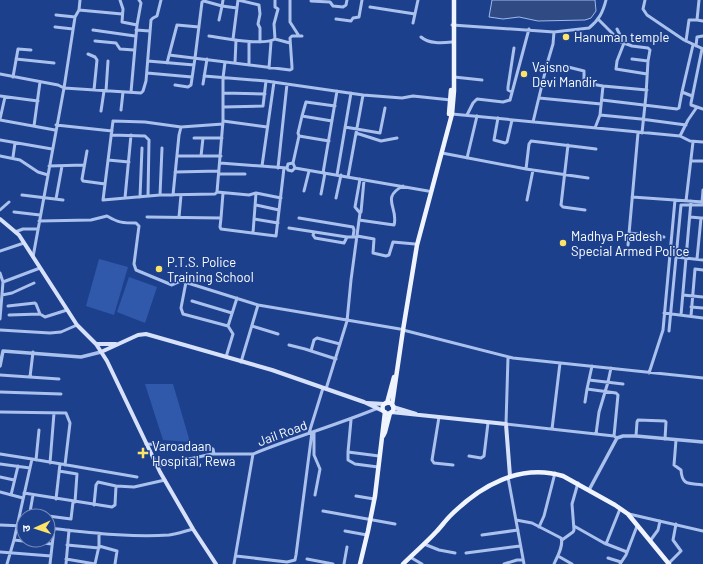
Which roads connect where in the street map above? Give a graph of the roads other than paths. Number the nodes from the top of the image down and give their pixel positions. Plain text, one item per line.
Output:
1 (80, 0) edge
2 (120, 0) edge
3 (139, 0) edge
4 (161, 0) edge
5 (223, 0) edge
6 (238, 0) edge
7 (275, 0) edge
8 (290, 0) edge
9 (311, 0) edge
10 (347, 0) edge
11 (362, 0) edge
12 (418, 0) edge
13 (453, 0) edge
14 (606, 0) edge
15 (645, 0) edge
16 (699, 0) edge
17 (222, 6) junction
18 (370, 7) dead end
19 (237, 8) junction
20 (79, 10) junction
21 (122, 14) junction
22 (415, 14) junction
23 (56, 15) dead end
24 (74, 17) junction
25 (598, 19) junction
26 (219, 20) dead end
27 (336, 20) dead end
28 (697, 20) junction
29 (703, 21) edge
30 (413, 23) dead end
31 (136, 25) junction
32 (453, 25) junction
33 (55, 27) dead end
34 (199, 27) junction
35 (617, 29) dead end
36 (73, 30) junction
37 (93, 30) dead end
38 (136, 30) junction
39 (529, 30) junction
40 (150, 31) junction
41 (554, 32) junction
42 (135, 36) junction
43 (208, 36) dead end
44 (703, 36) edge
45 (421, 37) dead end
46 (234, 39) junction
47 (274, 39) junction
48 (95, 41) dead end
49 (686, 41) junction
50 (249, 42) junction
51 (260, 42) junction
52 (271, 42) junction
53 (452, 42) junction
54 (290, 43) junction
55 (624, 43) junction
56 (694, 45) junction
57 (514, 48) dead end
58 (703, 49) edge
59 (31, 50) dead end
60 (134, 50) junction
61 (88, 54) dead end
62 (170, 55) junction
63 (16, 58) junction
64 (196, 58) junction
65 (206, 59) junction
66 (632, 59) dead end
67 (108, 61) dead end
68 (148, 61) junction
69 (648, 61) junction
70 (225, 62) junction
71 (54, 63) dead end
72 (167, 63) junction
73 (235, 64) junction
74 (194, 65) junction
75 (249, 65) junction
76 (564, 66) dead end
77 (270, 68) junction
78 (147, 73) junction
79 (0, 74) edge
80 (647, 74) junction
81 (204, 76) junction
82 (13, 77) junction
83 (192, 77) junction
84 (454, 77) junction
85 (223, 78) junction
86 (482, 80) dead end
87 (266, 81) junction
88 (40, 82) junction
89 (274, 82) junction
90 (203, 84) dead end
91 (287, 84) junction
92 (175, 85) dead end
93 (603, 86) junction
94 (64, 88) junction
95 (94, 90) junction
96 (646, 90) junction
97 (105, 91) junction
98 (337, 91) junction
99 (123, 92) junction
100 (131, 92) junction
101 (512, 92) junction
102 (682, 92) junction
103 (223, 93) junction
104 (351, 93) junction
105 (265, 94) junction
106 (363, 95) junction
107 (0, 96) edge
108 (692, 96) junction
109 (5, 97) junction
110 (539, 98) junction
111 (602, 100) junction
112 (38, 101) junction
113 (452, 101) junction
114 (601, 104) junction
115 (646, 105) junction
116 (335, 106) junction
117 (223, 107) junction
118 (697, 107) junction
119 (386, 108) dead end
120 (703, 109) edge
121 (121, 110) dead end
122 (101, 111) dead end
123 (452, 114) junction
124 (467, 115) junction
125 (600, 115) junction
126 (302, 116) junction
127 (477, 116) junction
128 (498, 118) junction
129 (0, 119) edge
130 (644, 119) junction
131 (512, 120) junction
132 (332, 121) junction
133 (223, 122) junction
134 (533, 122) junction
135 (56, 125) junction
136 (686, 125) junction
137 (34, 126) junction
138 (181, 127) junction
139 (268, 127) junction
140 (345, 127) junction
141 (595, 128) junction
142 (356, 129) junction
143 (55, 130) junction
144 (112, 131) junction
145 (638, 132) junction
146 (356, 133) junction
147 (642, 133) junction
148 (111, 135) junction
149 (131, 136) junction
150 (299, 136) junction
151 (680, 136) junction
152 (194, 138) dead end
153 (203, 138) junction
154 (222, 138) junction
155 (397, 138) dead end
156 (0, 140) edge
157 (329, 141) junction
158 (693, 142) junction
159 (703, 142) edge
160 (15, 143) junction
161 (568, 145) junction
162 (142, 148) dead end
163 (162, 148) dead end
164 (52, 149) junction
165 (596, 149) dead end
166 (87, 151) dead end
167 (442, 153) junction
168 (0, 156) edge
169 (176, 156) junction
170 (201, 156) junction
171 (221, 156) junction
172 (13, 158) junction
173 (467, 158) junction
174 (108, 160) junction
175 (691, 161) junction
176 (703, 161) edge
177 (130, 162) junction
178 (220, 162) junction
179 (294, 163) junction
180 (84, 165) junction
181 (49, 166) junction
182 (62, 166) junction
183 (262, 166) junction
184 (278, 168) junction
185 (285, 168) junction
186 (295, 168) junction
187 (526, 169) junction
188 (532, 170) junction
189 (309, 171) junction
190 (175, 172) junction
191 (219, 172) junction
192 (324, 173) junction
193 (245, 174) dead end
194 (48, 175) junction
195 (339, 175) junction
196 (565, 175) junction
197 (348, 177) junction
198 (588, 178) dead end
199 (362, 179) junction
200 (105, 184) junction
201 (403, 186) junction
202 (703, 190) edge
203 (304, 191) dead end
204 (428, 191) junction
205 (217, 192) junction
206 (223, 193) junction
207 (256, 193) junction
208 (321, 194) dead end
209 (22, 195) dead end
210 (160, 195) junction
211 (173, 195) junction
212 (181, 195) junction
213 (148, 196) junction
214 (140, 197) junction
215 (632, 197) junction
216 (44, 198) junction
217 (125, 198) junction
218 (281, 198) junction
219 (336, 198) dead end
220 (56, 199) junction
221 (63, 200) dead end
222 (527, 200) dead end
223 (675, 200) junction
224 (686, 201) junction
225 (9, 202) dead end
226 (691, 202) junction
227 (703, 203) edge
228 (256, 205) junction
229 (0, 210) edge
230 (279, 210) junction
231 (585, 210) dead end
232 (14, 212) dead end
233 (360, 212) junction
234 (40, 214) junction
235 (147, 217) dead end
236 (179, 217) junction
237 (690, 217) junction
238 (221, 218) junction
239 (299, 218) dead end
240 (702, 218) edge
241 (254, 219) junction
242 (359, 220) junction
243 (1, 221) edge
244 (39, 221) junction
245 (278, 223) junction
246 (289, 228) dead end
247 (38, 229) junction
248 (15, 232) junction
249 (314, 232) junction
250 (253, 233) junction
251 (629, 233) junction
252 (347, 237) junction
253 (353, 237) junction
254 (357, 237) junction
255 (664, 237) dead end
256 (24, 243) junction
257 (415, 244) junction
258 (628, 245) dead end
259 (698, 248) junction
260 (703, 248) edge
261 (0, 251) edge
262 (33, 257) junction
263 (676, 257) junction
264 (686, 258) junction
265 (697, 259) junction
266 (703, 260) edge
267 (40, 268) junction
268 (686, 268) junction
269 (695, 269) junction
270 (703, 270) edge
271 (0, 273) edge
272 (0, 277) edge
273 (3, 282) junction
274 (186, 282) junction
275 (34, 283) dead end
276 (703, 292) edge
277 (1, 293) edge
278 (683, 295) junction
279 (693, 296) junction
280 (703, 297) edge
281 (238, 298) junction
282 (192, 300) dead end
283 (258, 305) junction
284 (8, 306) dead end
285 (692, 307) junction
286 (703, 308) edge
287 (67, 310) junction
288 (232, 313) junction
289 (664, 313) junction
290 (40, 314) junction
291 (672, 314) junction
292 (9, 315) dead end
293 (681, 315) junction
294 (690, 316) junction
295 (703, 318) edge
296 (0, 320) edge
297 (347, 321) junction
298 (77, 325) junction
299 (228, 326) junction
300 (252, 326) junction
301 (0, 330) edge
302 (401, 330) junction
303 (669, 331) dead end
304 (278, 334) dead end
305 (96, 344) junction
306 (119, 344) junction
307 (340, 344) junction
308 (289, 345) dead end
309 (1, 350) edge
310 (311, 351) junction
311 (33, 352) junction
312 (101, 352) junction
313 (226, 357) junction
314 (508, 357) junction
315 (336, 359) junction
316 (241, 362) junction
317 (560, 363) junction
318 (0, 366) edge
319 (592, 366) junction
320 (611, 368) junction
321 (649, 373) junction
322 (0, 375) edge
323 (30, 377) junction
324 (703, 378) edge
325 (59, 379) dead end
326 (589, 380) junction
327 (608, 382) junction
328 (622, 384) dead end
329 (325, 389) junction
330 (587, 389) junction
331 (0, 392) edge
332 (605, 392) junction
333 (61, 394) dead end
334 (364, 402) junction
335 (585, 402) dead end
336 (386, 403) junction
337 (378, 408) junction
338 (392, 409) junction
339 (0, 412) edge
340 (384, 412) junction
341 (54, 413) junction
342 (439, 417) junction
343 (351, 420) junction
344 (488, 423) junction
345 (506, 424) junction
346 (552, 429) junction
347 (39, 430) dead end
348 (312, 432) junction
349 (596, 434) junction
350 (636, 436) junction
351 (382, 437) junction
352 (615, 437) junction
353 (665, 439) junction
354 (676, 440) junction
355 (703, 442) edge
356 (146, 444) junction
357 (348, 452) junction
358 (0, 454) edge
359 (214, 454) junction
360 (253, 454) junction
361 (379, 456) junction
362 (469, 456) dead end
363 (34, 459) junction
364 (50, 463) junction
365 (0, 464) edge
366 (60, 464) junction
367 (65, 465) junction
368 (453, 465) dead end
369 (18, 466) junction
370 (157, 466) junction
371 (378, 467) junction
372 (30, 468) junction
373 (59, 471) junction
374 (555, 473) junction
375 (509, 476) junction
376 (0, 477) edge
377 (137, 477) dead end
378 (14, 480) junction
379 (165, 480) junction
380 (578, 483) junction
381 (703, 485) edge
382 (116, 486) junction
383 (589, 490) junction
384 (0, 492) edge
385 (24, 493) junction
386 (33, 494) junction
387 (11, 495) junction
388 (315, 495) dead end
389 (356, 496) dead end
390 (23, 498) junction
391 (56, 499) junction
392 (374, 499) junction
393 (74, 502) junction
394 (94, 505) junction
395 (21, 508) edge
396 (31, 508) edge
397 (620, 508) junction
398 (323, 511) dead end
399 (628, 514) junction
400 (56, 517) edge
401 (370, 520) junction
402 (516, 520) junction
403 (660, 521) junction
404 (395, 524) dead end
405 (676, 524) junction
406 (0, 525) edge
407 (16, 526) edge
408 (574, 526) junction
409 (637, 526) junction
410 (540, 527) junction
411 (56, 529) edge
412 (69, 530) junction
413 (193, 530) junction
414 (518, 530) junction
415 (16, 531) edge
416 (345, 531) dead end
417 (703, 531) edge
418 (99, 533) junction
419 (367, 535) junction
420 (482, 536) dead end
421 (14, 540) joint
422 (562, 540) junction
423 (650, 541) junction
424 (424, 544) junction
425 (606, 544) junction
426 (68, 545) junction
427 (347, 546) dead end
428 (520, 546) junction
429 (99, 547) junction
430 (52, 548) edge
431 (0, 552) edge
432 (11, 552) junction
433 (627, 552) junction
434 (455, 553) dead end
435 (466, 553) dead end
436 (51, 556) junction
437 (236, 556) junction
438 (558, 556) junction
439 (410, 557) junction
440 (608, 558) dead end
441 (66, 559) junction
442 (307, 559) dead end
443 (523, 560) junction
444 (620, 563) edge
445 (7, 564) edge
446 (50, 564) edge
447 (66, 564) edge
448 (95, 564) edge
449 (115, 564) edge
450 (216, 564) edge
451 (234, 564) edge
452 (333, 564) edge
453 (344, 564) edge
454 (360, 564) edge
455 (403, 564) edge
456 (422, 564) edge
457 (504, 564) edge
458 (524, 564) edge
459 (554, 564) edge
460 (572, 564) edge
461 (669, 564) edge

1 - 20 street
2 - 21 street
3 - 31 street
4 - 40 street
5 - 17 street
6 - 19 street
6 - 51 street
7 - 47 street
8 - 54 street
9 - 10 street
11 - 27 street
12 - 22 street
13 - 32 main road
14 - 25 street
15 - 49 street
16 - 28 street
17 - 19 street
17 - 26 street
17 - 34 street
18 - 22 street
19 - 46 street
20 - 21 street
20 - 24 street
21 - 31 street
22 - 30 street
23 - 24 street
24 - 36 street
25 - 41 street
25 - 55 street
28 - 29 street
28 - 49 street
31 - 38 street
32 - 39 street
32 - 53 main road
32 - 84 main road
33 - 36 street
34 - 62 street
34 - 64 street
35 - 55 street
36 - 94 street
37 - 42 street
38 - 40 street
38 - 42 street
39 - 41 street
39 - 101 street
40 - 68 street
41 - 110 street
42 - 60 street
43 - 46 street
44 - 56 street
45 - 53 street
46 - 50 street
46 - 73 street
47 - 52 street
47 - 54 street
48 - 60 street
49 - 56 street
50 - 51 street
50 - 75 street
51 - 52 street
52 - 77 street
53 - 113 main road
54 - 77 street
55 - 69 street
55 - 80 street
56 - 58 street
56 - 102 street
57 - 101 street
58 - 108 street
59 - 63 street
60 - 100 street
61 - 95 street
62 - 64 street
62 - 72 street
63 - 71 street
63 - 82 street
64 - 65 street
64 - 74 street
65 - 70 street
65 - 81 street
66 - 69 street
67 - 97 street
68 - 72 street
68 - 78 street
69 - 80 street
70 - 73 street
70 - 85 street
72 - 74 street
73 - 75 street
74 - 83 street
75 - 77 street
76 - 93 street
78 - 83 street
78 - 100 street
79 - 82 street
80 - 96 street
81 - 85 street
81 - 90 street
82 - 88 street
83 - 92 street
84 - 86 street
84 - 113 main road
85 - 87 street
85 - 103 street
87 - 89 street
87 - 105 street
88 - 94 street
88 - 112 street
89 - 91 street
89 - 139 street
91 - 98 street
91 - 184 street
93 - 96 street
93 - 111 street
94 - 95 street
94 - 135 street
95 - 97 street
96 - 115 street
97 - 99 street
97 - 122 street
98 - 104 street
98 - 116 street
99 - 100 street
99 - 121 street
101 - 124 street
102 - 108 street
102 - 115 street
103 - 105 street
103 - 117 street
104 - 106 street
104 - 140 street
105 - 117 street
106 - 113 street
106 - 142 street
107 - 109 street
108 - 118 street
109 - 112 street
109 - 129 street
110 - 114 street
110 - 134 street
111 - 114 street
111 - 115 street
112 - 137 street
113 - 123 main road
113 - 204 main road
114 - 125 street
115 - 130 street
116 - 126 street
116 - 132 street
117 - 133 street
118 - 120 street
118 - 136 street
119 - 142 street
123 - 124 street
123 - 167 main road
124 - 127 street
125 - 130 street
125 - 141 street
126 - 132 street
126 - 150 street
127 - 128 street
127 - 173 street
128 - 131 street
128 - 131 street
129 - 137 street
130 - 136 street
130 - 147 street
131 - 134 street
132 - 157 street
133 - 138 street
133 - 139 street
133 - 154 street
134 - 141 street
135 - 143 street
135 - 144 street
136 - 151 street
137 - 143 street
138 - 144 street
138 - 169 street
139 - 183 street
140 - 142 street
140 - 195 street
141 - 145 street
142 - 146 street
143 - 164 street
144 - 148 street
145 - 147 street
145 - 215 street
146 - 155 street
146 - 197 street
147 - 151 street
148 - 149 street
148 - 174 street
149 - 177 street
149 - 213 street
150 - 157 street
150 - 179 street
151 - 158 street
152 - 153 street
153 - 154 street
153 - 170 street
154 - 171 street
156 - 160 street
157 - 192 street
158 - 159 street
158 - 175 street
160 - 164 street
160 - 172 street
161 - 165 street
161 - 187 street
161 - 196 street
162 - 214 street
163 - 210 street
164 - 181 street
166 - 180 street
167 - 173 street
167 - 302 main road
168 - 172 street
169 - 170 street
169 - 190 street
170 - 171 street
171 - 178 street
172 - 194 street
173 - 187 street
174 - 177 street
174 - 200 street
175 - 176 street
175 - 224 street
177 - 217 street
178 - 183 street
178 - 191 street
179 - 185 street
179 - 186 street
180 - 182 street
180 - 200 street
181 - 182 street
181 - 194 street
182 - 220 street
183 - 184 street
184 - 185 street
185 - 186 street
185 - 218 street
186 - 189 street
187 - 188 street
188 - 196 street
188 - 222 street
189 - 192 street
189 - 203 street
190 - 191 street
190 - 211 street
191 - 193 street
191 - 205 street
192 - 195 street
192 - 208 street
194 - 216 street
195 - 197 street
195 - 219 street
196 - 198 street
196 - 231 street
197 - 199 street
199 - 201 street
199 - 233 street
199 - 233 street
200 - 217 street
201 - 204 street
201 - 242 street
202 - 227 street
204 - 257 main road
205 - 206 street
205 - 212 street
206 - 207 street
206 - 238 street
207 - 218 street
207 - 228 street
209 - 216 street
210 - 211 street
210 - 213 street
211 - 212 street
212 - 236 street
213 - 214 street
214 - 217 street
215 - 223 street
215 - 251 street
216 - 220 street
216 - 234 street
218 - 230 street
220 - 221 street
223 - 224 street
223 - 289 street
224 - 226 street
225 - 229 street
226 - 227 street
226 - 237 street
226 - 263 street
228 - 230 street
228 - 241 street
230 - 245 street
232 - 234 street
233 - 242 street
234 - 244 street
235 - 236 street
236 - 238 street
237 - 240 street
237 - 264 street
238 - 250 street
239 - 253 street
240 - 259 street
241 - 245 street
241 - 250 street
242 - 254 street
243 - 248 main road
244 - 247 street
244 - 274 street
245 - 250 street
246 - 249 street
247 - 248 street
247 - 262 street
248 - 256 main road
249 - 252 street
249 - 252 street
251 - 255 street
251 - 258 street
252 - 253 street
253 - 254 street
254 - 257 street
254 - 297 street
256 - 261 street
256 - 262 main road
257 - 302 main road
259 - 260 street
259 - 265 street
262 - 267 main road
263 - 264 street
263 - 291 street
264 - 265 street
264 - 268 street
265 - 266 street
267 - 273 street
267 - 287 main road
268 - 269 street
268 - 278 street
269 - 270 street
269 - 279 street
271 - 272 street
272 - 273 street
273 - 277 street
274 - 281 street
274 - 299 street
275 - 277 street
276 - 280 street
277 - 296 street
278 - 279 street
278 - 293 street
279 - 280 street
279 - 285 street
281 - 283 street
281 - 288 street
282 - 288 street
283 - 297 street
283 - 300 street
284 - 290 street
285 - 286 street
285 - 294 street
287 - 290 street
287 - 298 main road
288 - 299 street
289 - 291 street
289 - 321 street
290 - 292 street
291 - 293 street
291 - 303 street
293 - 294 street
294 - 295 street
297 - 302 street
297 - 307 street
298 - 301 street
298 - 305 main road
299 - 313 street
300 - 304 street
300 - 316 street
302 - 314 street
302 - 336 main road
302 - 338 main road
305 - 306 main road
305 - 312 main road
306 - 312 main road
306 - 313 main road
307 - 310 street
307 - 315 street
308 - 310 street
309 - 311 street
309 - 318 street
310 - 315 street
311 - 312 street
311 - 323 street
312 - 356 main road
313 - 316 main road
314 - 317 street
314 - 345 street
315 - 329 street
316 - 329 main road
317 - 319 street
317 - 346 street
319 - 320 street
319 - 326 street
320 - 321 street
320 - 327 street
321 - 324 street
322 - 323 street
323 - 325 street
326 - 327 street
326 - 330 street
327 - 328 street
327 - 332 street
329 - 334 main road
329 - 348 street
330 - 332 street
330 - 335 street
331 - 333 street
332 - 349 street
332 - 352 street
334 - 336 main road
334 - 337 main road
336 - 338 main road
336 - 340 main road
337 - 340 main road
337 - 343 street, Jail Road
338 - 340 main road
338 - 342 main road
338 - 351 main road
339 - 341 street
340 - 351 main road
341 - 364 street
341 - 367 street
342 - 344 main road
342 - 368 street
343 - 348 street, Jail Road
343 - 357 street
344 - 345 main road
344 - 362 street
345 - 346 street
345 - 375 main road
346 - 349 street
347 - 363 street
348 - 360 street, Jail Road
348 - 388 street
348 - 437 street
349 - 352 street
350 - 352 street
350 - 353 street
350 - 353 street
351 - 361 main road
352 - 383 street
353 - 354 street
354 - 355 street
354 - 381 street
356 - 359 street
356 - 370 main road
357 - 361 street
357 - 371 street
358 - 363 street
359 - 360 street
359 - 370 street
360 - 437 street, Jail Road
361 - 371 main road
363 - 364 street
363 - 372 street
364 - 366 street
365 - 369 street
366 - 367 street
366 - 373 street
367 - 377 street
369 - 372 street
369 - 378 street
370 - 379 main road
371 - 392 main road
372 - 385 street
373 - 391 street
373 - 393 street
374 - 375 main road
374 - 380 main road
374 - 410 street
375 - 402 street
375 - 424 main road
376 - 378 street
378 - 387 street
379 - 382 street
379 - 413 main road
380 - 383 main road
380 - 408 street
382 - 394 street
382 - 394 street
383 - 397 main road
384 - 387 street
385 - 386 street
385 - 390 street
386 - 391 street
386 - 396 street
387 - 390 street
389 - 392 street
390 - 395 street
391 - 393 street
392 - 401 main road
393 - 394 street
393 - 400 street
397 - 399 main road
397 - 425 street
398 - 401 street
399 - 403 street
399 - 409 main road
401 - 404 street
401 - 419 main road
402 - 410 street
402 - 414 street
403 - 405 street
403 - 423 street
405 - 417 street
405 - 461 street
406 - 407 street
408 - 422 street
408 - 425 street
409 - 423 main road
409 - 433 street
410 - 422 street
411 - 412 street
412 - 418 street
412 - 426 street
413 - 418 street
413 - 450 main road
414 - 420 street
414 - 428 street
415 - 421 street
416 - 419 street
418 - 429 street
419 - 454 main road
421 - 432 street
422 - 438 street
423 - 461 main road
424 - 434 street
424 - 439 main road
425 - 433 street
426 - 429 street
426 - 441 street
427 - 453 street
428 - 435 street
428 - 443 street
429 - 448 street
429 - 449 street
430 - 436 street
431 - 432 street
432 - 436 street
432 - 445 street
433 - 444 street
436 - 446 street
437 - 451 street, Jail Road
438 - 459 street
438 - 460 street
439 - 455 main road
439 - 456 street
440 - 444 street
441 - 447 street
441 - 448 street
442 - 452 street
443 - 457 street
443 - 458 street

